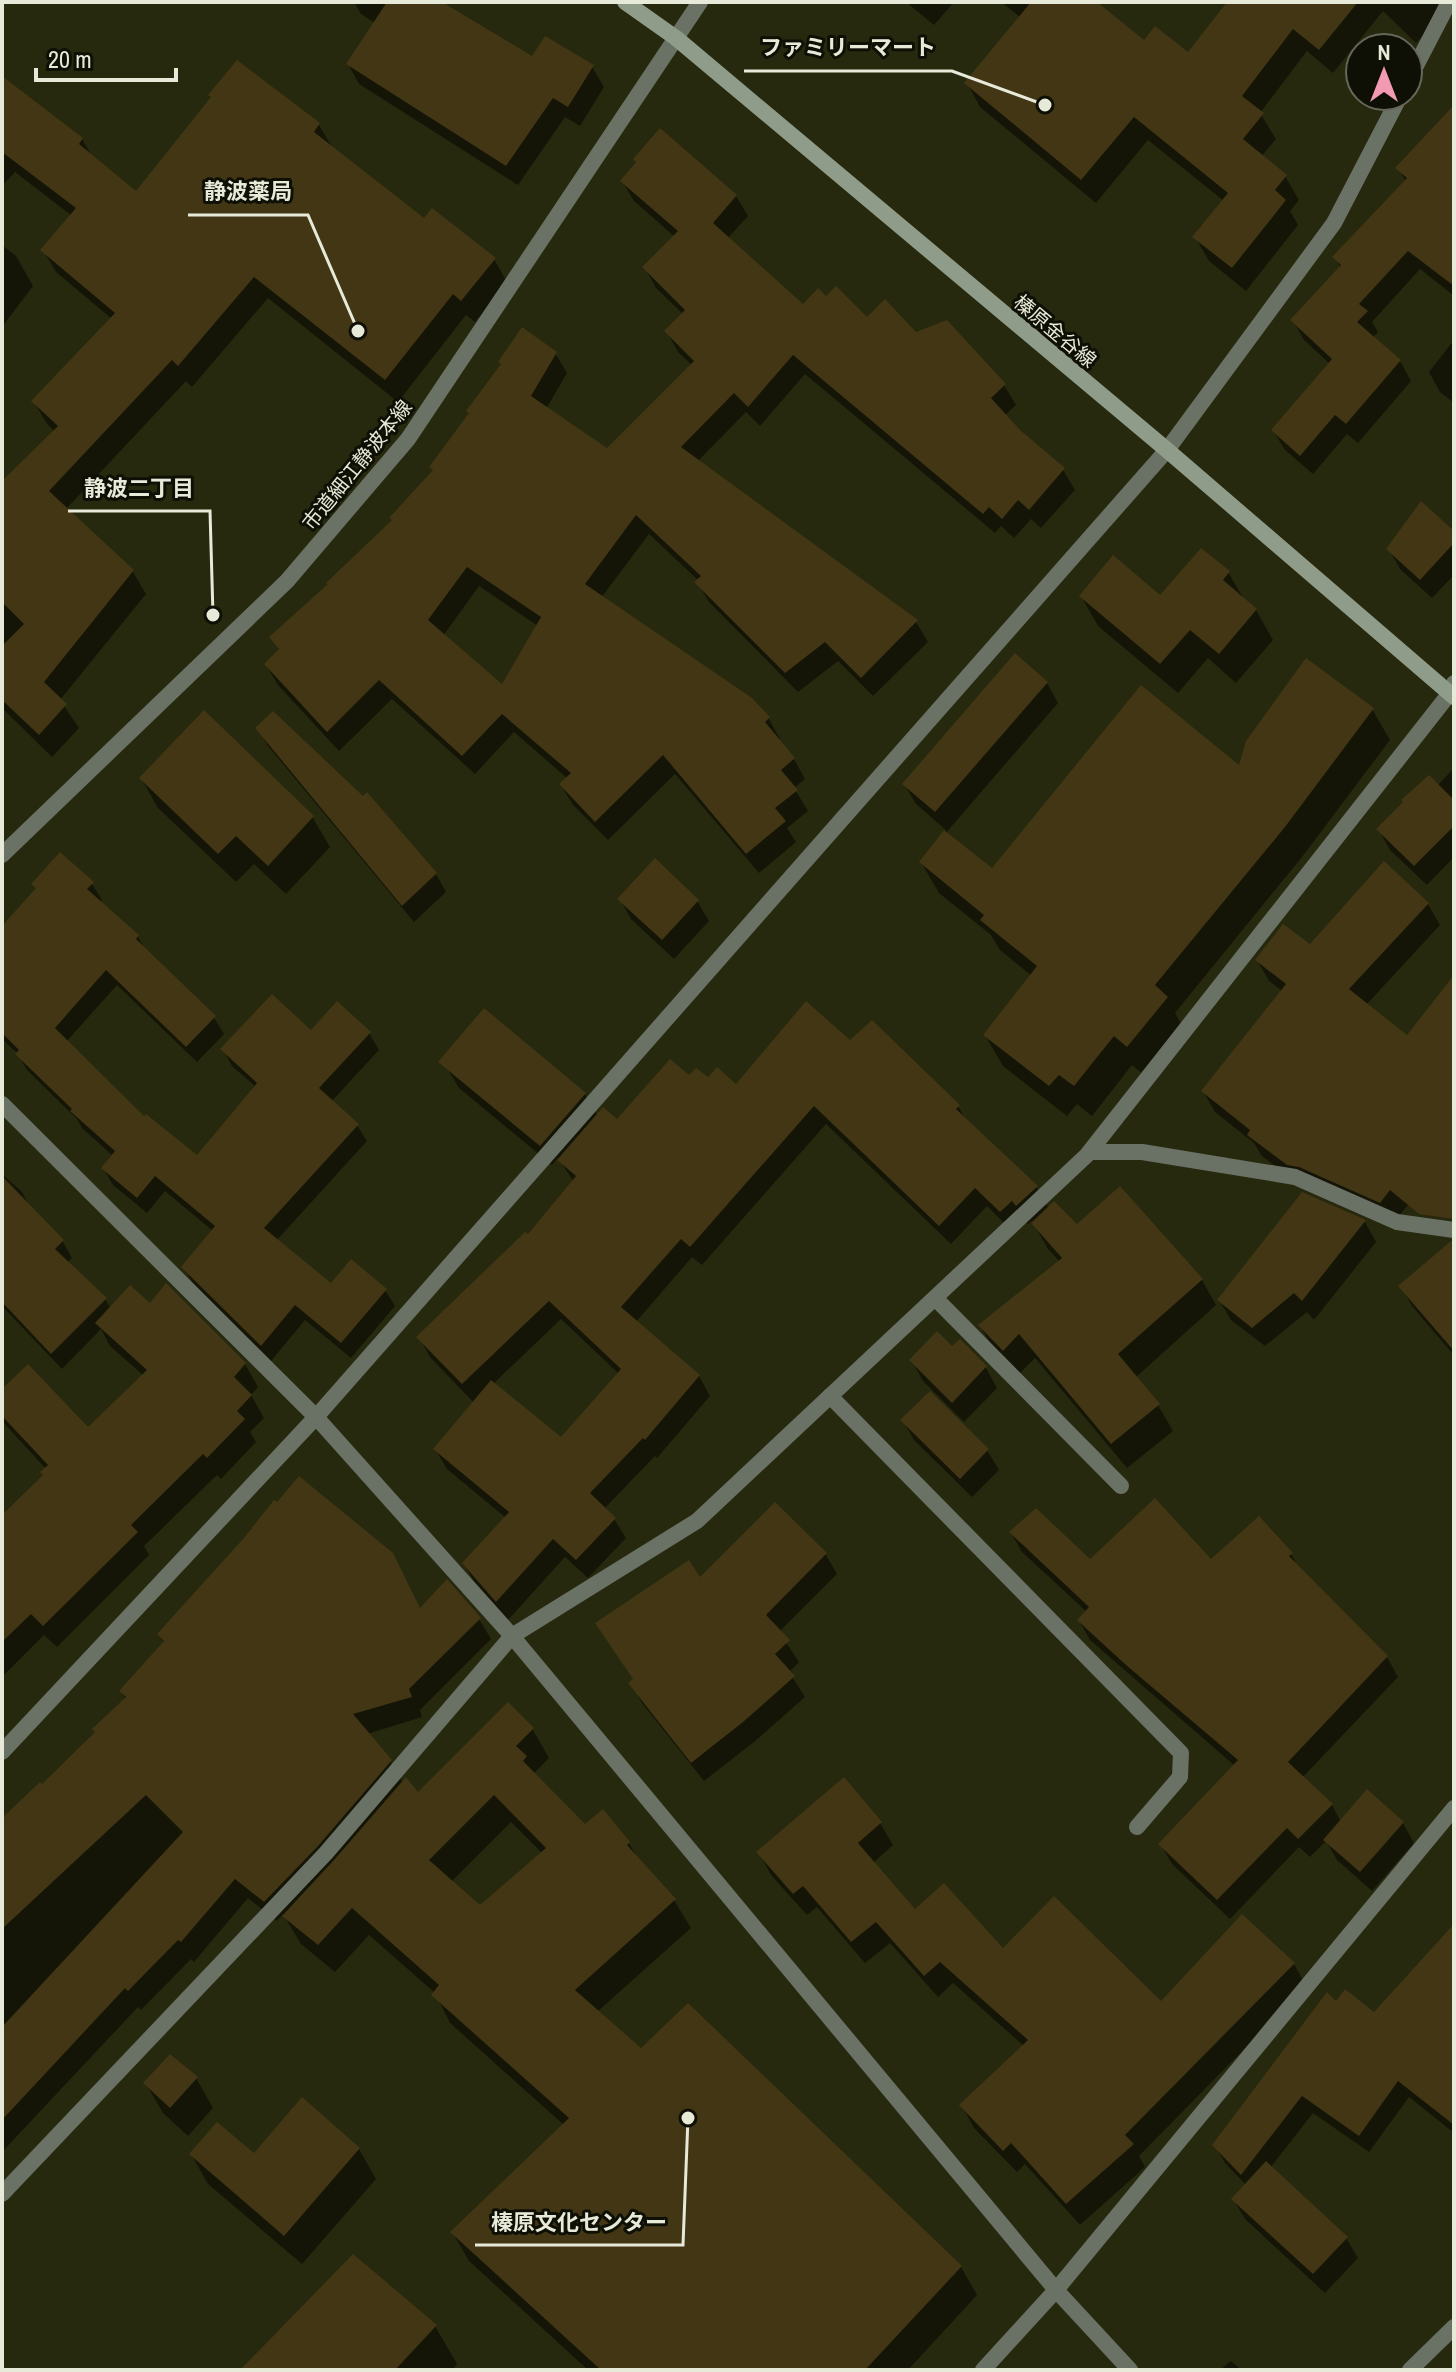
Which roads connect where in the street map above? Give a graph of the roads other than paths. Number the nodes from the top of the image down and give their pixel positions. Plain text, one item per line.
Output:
1 (625, 2) edge
2 (700, 2) edge
3 (1449, 2) edge
4 (676, 38) junction
5 (1424, 50) edge
6 (1392, 112) edge
7 (1167, 450) junction
8 (1453, 691) edge
9 (2, 855) edge
10 (2, 1104) edge
11 (1090, 1152) junction
12 (1454, 1230) edge
13 (935, 1298) junction
14 (830, 1396) junction
15 (316, 1417) junction
16 (1121, 1486) dead end
17 (512, 1636) junction
18 (2, 1752) edge
19 (1454, 1808) edge
20 (1137, 1827) dead end
21 (2, 2194) edge
22 (1056, 2290) junction
23 (1454, 2327) edge
24 (983, 2370) edge
25 (1130, 2370) edge
26 (1410, 2370) edge

1 - 4 main road, 榛原金谷線
2 - 4 street, 市道細江静波本線
3 - 5 street
4 - 7 main road, 榛原金谷線
4 - 9 street, 市道細江静波本線
6 - 7 street
7 - 8 main road, 榛原金谷線
7 - 15 street
8 - 11 street
10 - 15 street
11 - 12 street
11 - 13 street
13 - 14 street
13 - 16 street
14 - 17 street
14 - 20 street
15 - 17 street
15 - 18 street
17 - 21 street
17 - 22 street
19 - 22 street
22 - 24 street
22 - 25 street
23 - 26 street

